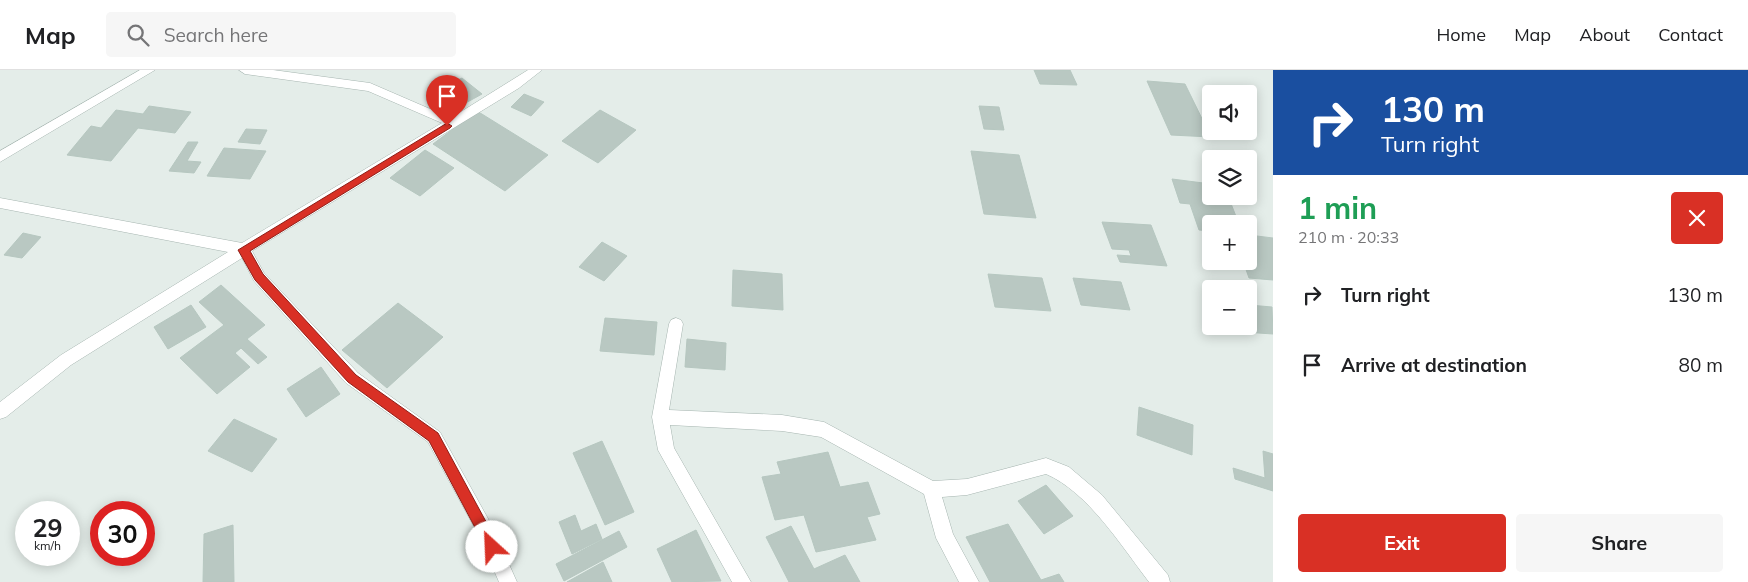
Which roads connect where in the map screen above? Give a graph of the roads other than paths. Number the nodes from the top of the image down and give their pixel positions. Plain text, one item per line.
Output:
1 (149, 70) edge
2 (245, 70) edge
3 (536, 70) edge
4 (452, 123) junction
5 (0, 158) edge
6 (0, 203) edge
7 (244, 250) junction
8 (676, 324) dead end
9 (0, 412) edge
10 (660, 416) junction
11 (932, 489) junction
12 (508, 582) edge
13 (742, 582) edge
14 (970, 582) edge
15 (1161, 582) edge

1 - 5 street
2 - 4 street
3 - 4 street
4 - 7 street
6 - 7 street
7 - 9 street
7 - 12 street
8 - 10 street
10 - 11 street
10 - 13 street
11 - 14 street
11 - 15 street

